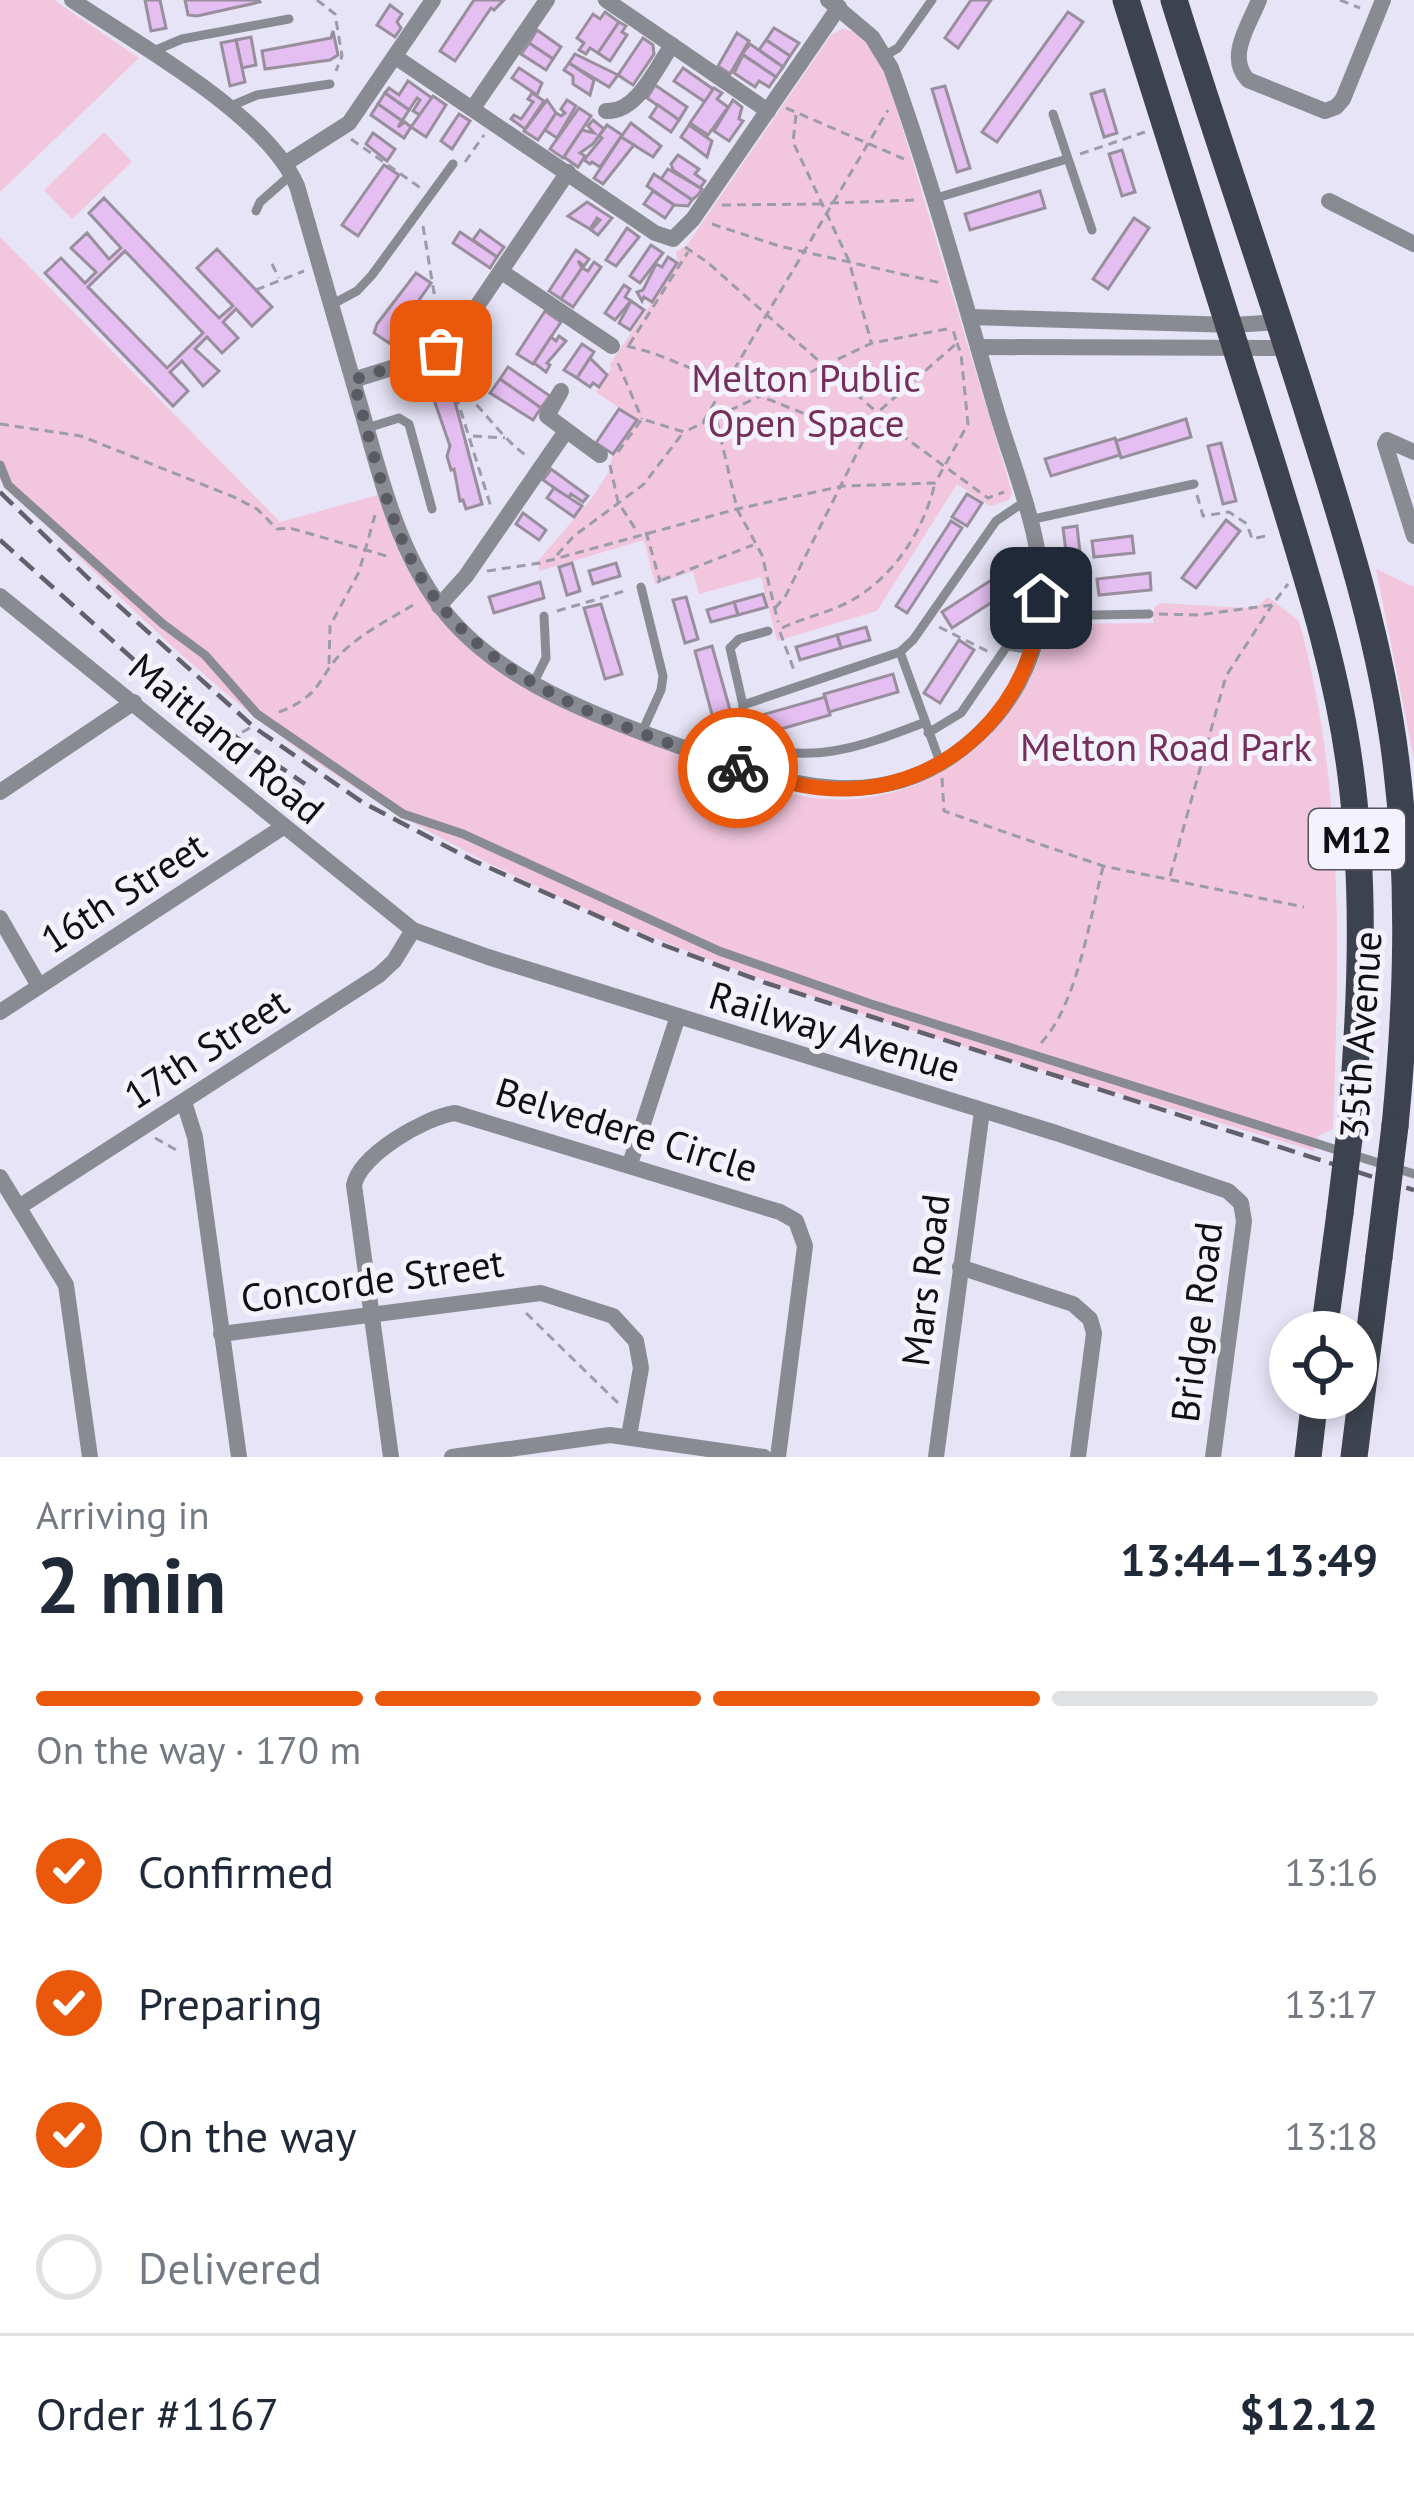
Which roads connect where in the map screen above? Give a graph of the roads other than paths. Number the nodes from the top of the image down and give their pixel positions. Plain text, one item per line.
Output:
1 (71, 0) edge
2 (548, 0) edge
3 (606, 0) edge
4 (932, 0) edge
5 (1126, 0) edge
6 (1174, 0) edge
7 (1259, 0) edge
8 (425, 3) edge
9 (834, 4) edge
10 (1380, 8) edge
11 (289, 19) dead end
12 (673, 45) junction
13 (149, 53) junction
14 (884, 56) junction
15 (397, 58) junction
16 (330, 84) road end
17 (771, 106) junction
18 (228, 107) junction
19 (473, 108) junction
20 (606, 111) dead end
21 (1053, 114) dead end
22 (1067, 159) junction
23 (453, 164) road end
24 (289, 169) junction
25 (568, 172) junction
26 (933, 199) junction
27 (1329, 201) dead end
28 (256, 211) dead end
29 (1092, 230) dead end
30 (1414, 244) edge
31 (502, 272) junction
32 (331, 304) junction
33 (971, 317) junction
34 (1284, 335) junction
35 (1236, 338) junction
36 (620, 346) road end
37 (978, 347) junction
38 (353, 380) junction
39 (561, 391) dead end
40 (367, 428) junction
41 (566, 431) junction
42 (1414, 452) edge
43 (605, 459) road end
44 (0, 465) edge
45 (1194, 484) road end
46 (1024, 503) junction
47 (432, 509) dead end
48 (1414, 536) edge
49 (641, 587) road end
50 (0, 596) edge
51 (436, 600) junction
52 (1149, 614) road end
53 (544, 616) road end
54 (1040, 616) junction
55 (774, 630) road end
56 (1033, 650) junction
57 (900, 652) junction
58 (533, 682) junction
59 (134, 702) junction
60 (743, 706) junction
61 (926, 728) junction
62 (642, 732) junction
63 (743, 744) junction
64 (941, 764) junction
65 (737, 768) junction
66 (0, 792) edge
67 (283, 827) junction
68 (0, 918) edge
69 (413, 930) junction
70 (39, 986) junction
71 (0, 1012) edge
72 (678, 1016) junction
73 (184, 1102) junction
74 (982, 1111) junction
75 (630, 1165) junction
76 (1414, 1174) edge
77 (0, 1177) edge
78 (1236, 1197) joint
79 (19, 1207) junction
80 (960, 1268) junction
81 (1327, 1311) edge
82 (370, 1312) junction
83 (221, 1334) junction
84 (1313, 1419) edge
85 (629, 1436) junction
86 (89, 1457) edge
87 (239, 1457) edge
88 (391, 1457) edge
89 (452, 1457) edge
90 (764, 1457) edge
91 (778, 1457) edge
92 (936, 1457) edge
93 (1078, 1457) edge
94 (1213, 1457) edge
95 (1308, 1457) edge
96 (1354, 1457) edge

1 - 13 street
2 - 19 street
3 - 12 street
4 - 14 lane
5 - 35 main road, 35th Avenue / M12
6 - 34 main road, 35th Avenue / M12
7 - 10 street
8 - 15 street
9 - 14 street
9 - 17 street
11 - 13 lane
12 - 17 street
12 - 20 street
13 - 18 street
14 - 26 street
15 - 19 street
15 - 24 street
16 - 18 lane
17 - 25 street
18 - 24 street
19 - 25 street
21 - 22 lane
22 - 26 lane
22 - 29 lane
23 - 32 lane
24 - 28 lane
24 - 32 street
25 - 31 street
26 - 33 street
27 - 30 street
31 - 36 street
31 - 38 street
32 - 38 street
33 - 35 street
33 - 37 street
34 - 35 street
34 - 35 street
34 - 96 main road, 35th Avenue / M12, bridge
35 - 37 street
35 - 81 main road, 35th Avenue / M12, bridge
37 - 46 street
38 - 40 street
39 - 41 street
40 - 47 lane
40 - 51 street
41 - 43 street
41 - 51 street
42 - 48 street
44 - 76 lane
45 - 46 lane
46 - 54 street
46 - 57 lane
49 - 62 lane
50 - 59 street, Maitland Road
51 - 58 street
52 - 54 lane
53 - 58 lane
54 - 56 street
55 - 60 lane
56 - 61 lane
56 - 64 street
57 - 60 lane
57 - 61 lane
58 - 62 street
59 - 66 street
59 - 67 street, Maitland Road
60 - 63 lane
61 - 63 lane
61 - 64 lane
62 - 65 street
63 - 65 lane
64 - 65 street
67 - 69 street, Maitland Road
67 - 70 street, 16th Street
68 - 70 street
69 - 72 street, Railway Avenue
69 - 73 street, 17th Street
70 - 71 street, 16th Street
72 - 74 street, Railway Avenue
72 - 75 street
73 - 79 street, 17th Street
73 - 83 street
74 - 78 street, Railway Avenue
74 - 80 street, Mars Road
75 - 82 street, Belvedere Circle
75 - 91 street, Belvedere Circle
77 - 79 street
78 - 94 street, Bridge Road
79 - 86 street
80 - 92 street, Mars Road
80 - 93 street
82 - 83 street, Concorde Street
82 - 85 street, Concorde Street
82 - 88 street, Belvedere Circle
83 - 87 street
84 - 95 main road
85 - 89 street
85 - 90 street

